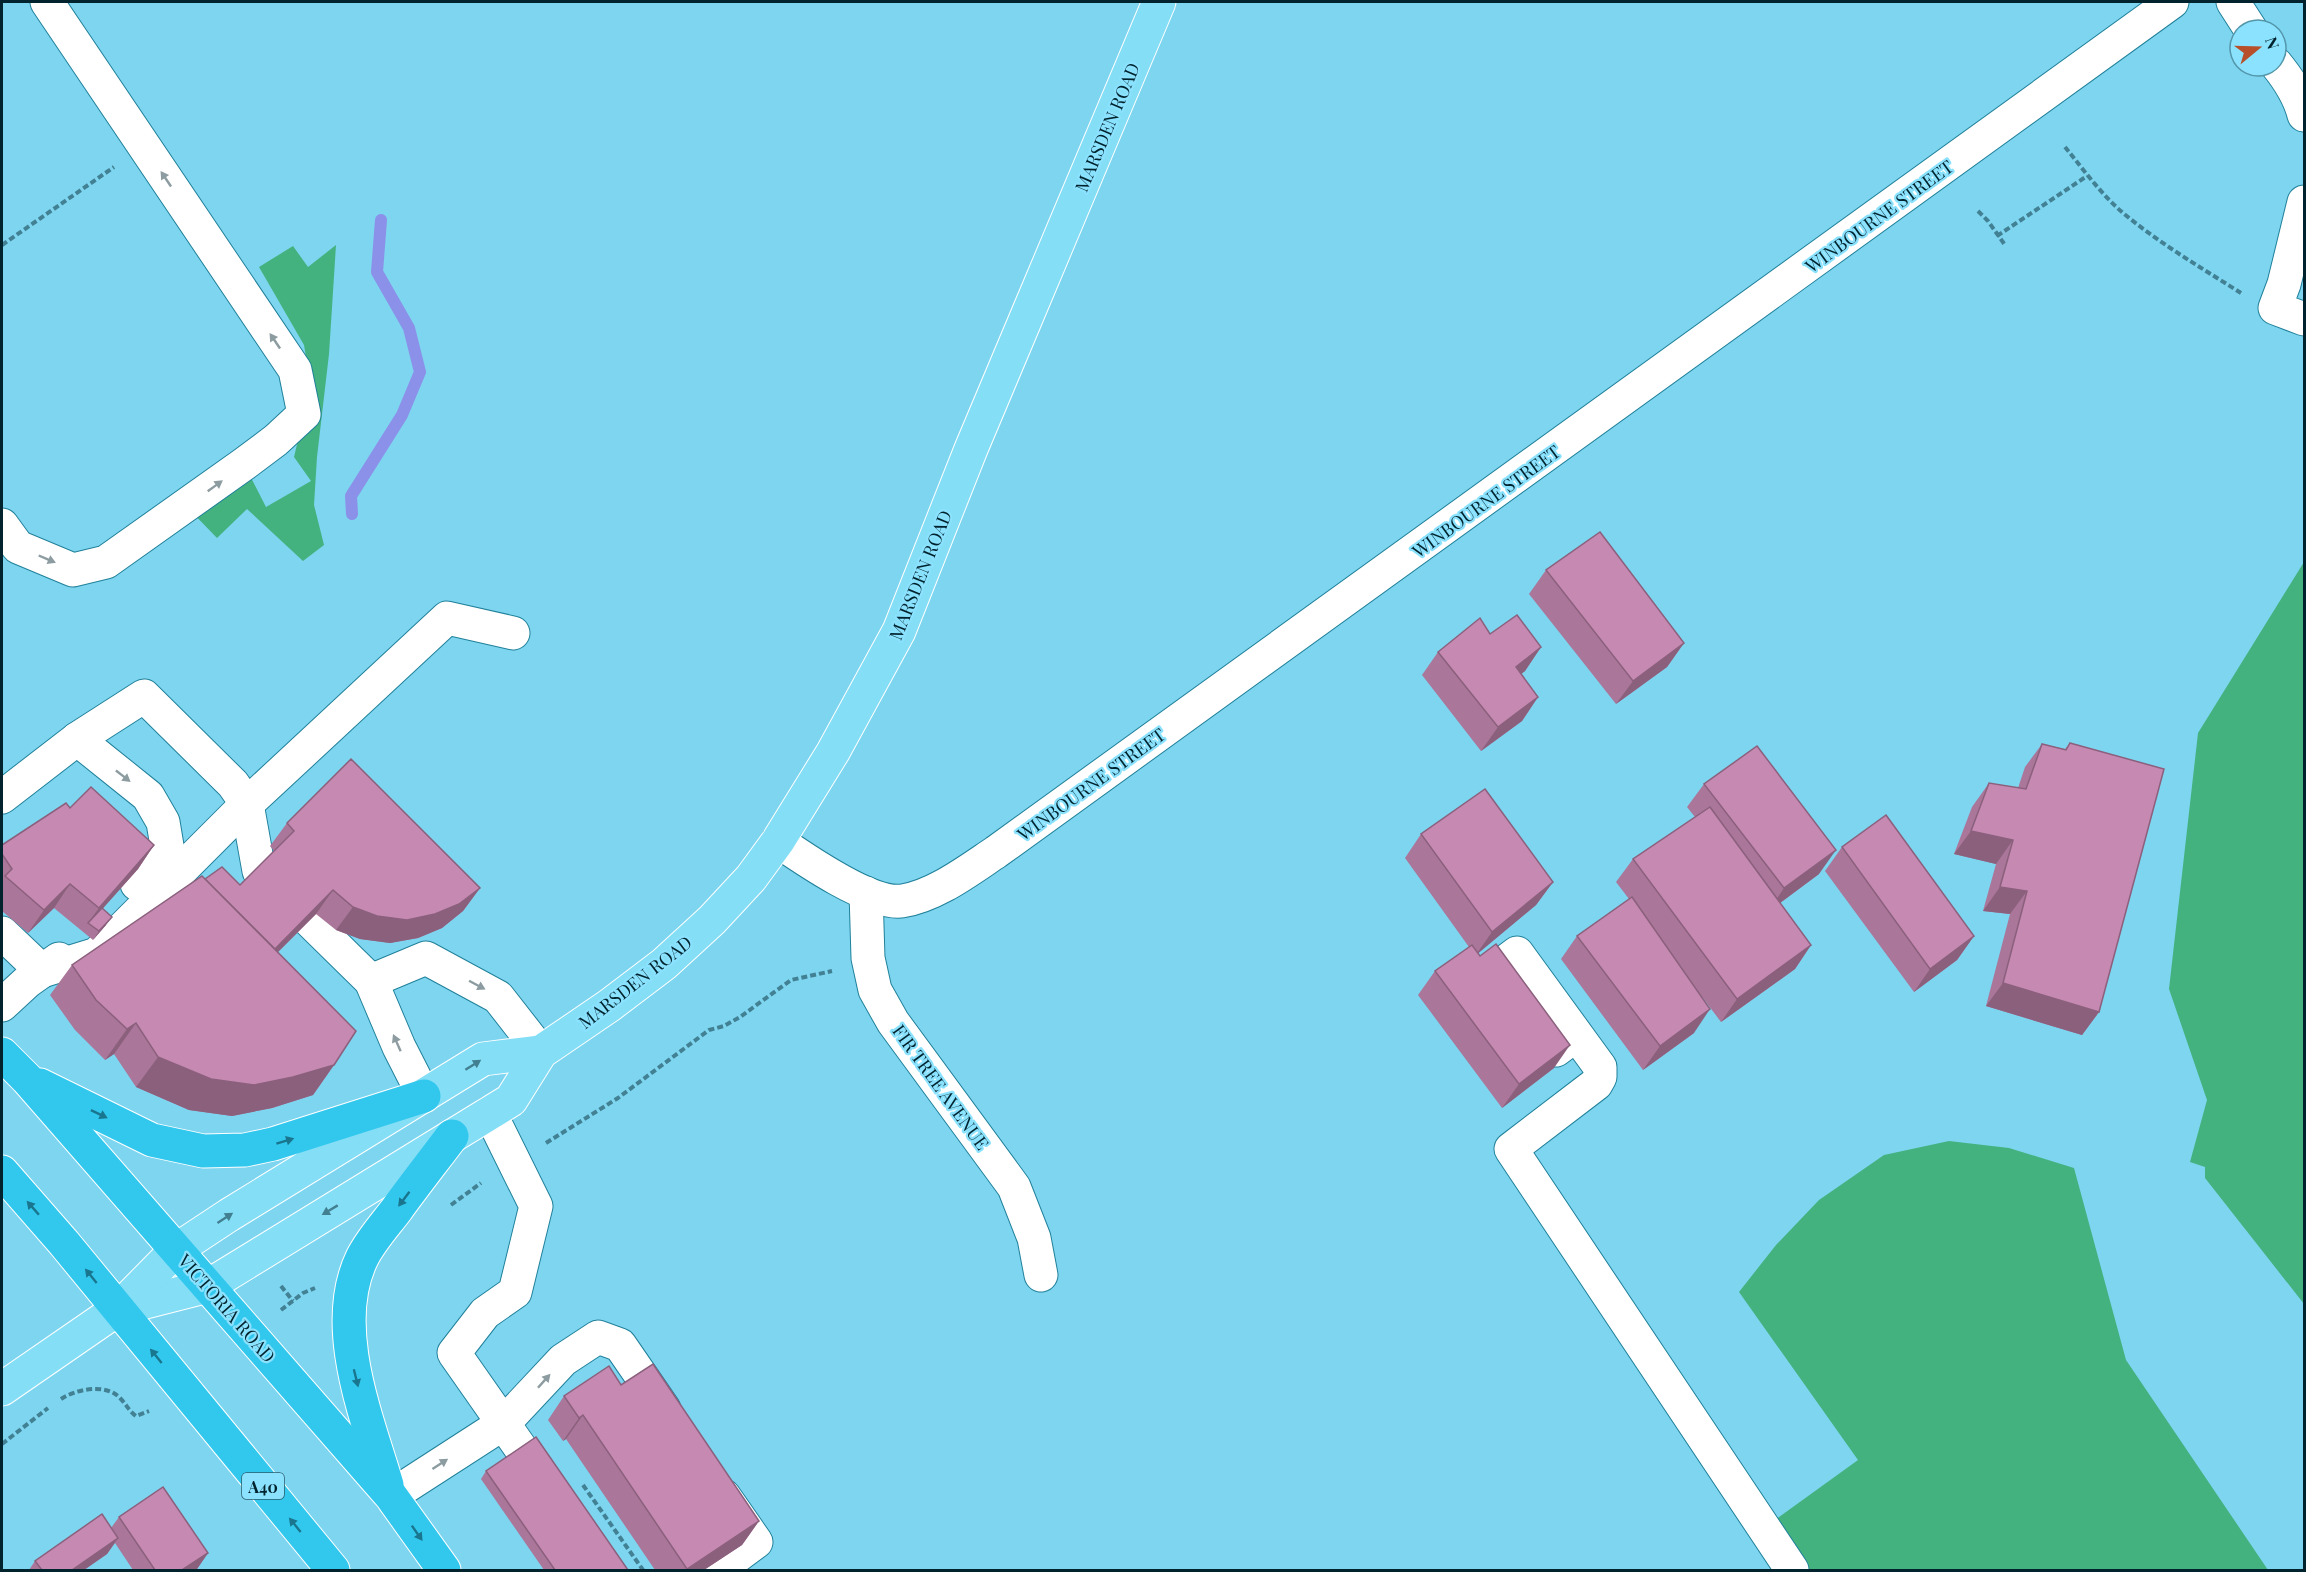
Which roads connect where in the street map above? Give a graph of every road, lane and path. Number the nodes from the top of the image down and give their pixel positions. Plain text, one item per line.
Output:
1 (47, 2) edge
2 (1159, 2) edge
3 (2172, 2) edge
4 (2233, 2) edge
5 (2243, 18) edge
6 (2288, 78) edge
7 (2304, 115) edge
8 (144, 146) junction
9 (2065, 147) dead end
10 (2087, 176) junction
11 (2304, 202) edge
12 (1978, 211) dead end
13 (1997, 236) junction
14 (2, 245) edge
15 (2004, 245) dead end
16 (2290, 314) edge
17 (2, 525) edge
18 (513, 633) dead end
19 (77, 740) junction
20 (2, 797) edge
21 (247, 804) junction
22 (778, 841) junction
23 (866, 892) junction
24 (2, 933) edge
25 (42, 971) junction
26 (828, 972) dead end
27 (371, 981) junction
28 (2, 1005) edge
29 (1576, 1035) dead end
30 (540, 1052) junction
31 (2, 1054) edge
32 (27, 1079) junction
33 (424, 1096) junction
34 (490, 1113) junction
35 (452, 1136) junction
36 (515, 1162) junction
37 (2, 1172) edge
38 (445, 1209) dead end
39 (176, 1250) junction
40 (1041, 1275) dead end
41 (208, 1286) junction
42 (319, 1287) dead end
43 (118, 1309) junction
44 (281, 1310) dead end
45 (2, 1389) edge
46 (58, 1401) dead end
47 (52, 1405) dead end
48 (149, 1411) dead end
49 (504, 1423) junction
50 (681, 1434) edge
51 (2, 1444) edge
52 (708, 1473) edge
53 (391, 1496) junction
54 (565, 1512) edge
55 (333, 1570) edge
56 (444, 1570) edge
57 (718, 1570) edge
58 (1792, 1570) edge

1 - 8 street
2 - 22 main road, MARSDEN ROAD
3 - 23 street, WINBOURNE STREET
4 - 5 street
6 - 7 street
8 - 14 path
17 -> 8 street
9 - 10 path
10 - 13 path
10 - 16 path
11 - 16 street
12 - 13 path
13 - 15 path
18 - 21 street
19 - 20 street
19 - 21 street
19 -> 25 street
21 - 25 street
21 - 27 street
22 - 23 street, WINBOURNE STREET
22 - 30 main road, MARSDEN ROAD
23 - 40 street, FIR TREE AVENUE
24 - 25 street
25 - 28 street
26 - 36 path
27 -> 30 street
33 -> 27 street
29 - 58 street
33 -> 30 main road, MARSDEN ROAD
30 - 34 main road, MARSDEN ROAD
31 - 32 highway, VICTORIA ROAD
32 -> 33 highway
32 - 39 highway, VICTORIA ROAD
39 -> 33 main road, MARSDEN ROAD
34 - 35 main road, MARSDEN ROAD
34 - 36 street
35 -> 41 main road, MARSDEN ROAD
35 -> 53 highway
36 - 38 path
36 - 49 street
43 -> 37 highway, A40
39 - 41 highway, VICTORIA ROAD
39 - 43 main road, MARSDEN ROAD
41 - 43 main road, MARSDEN ROAD
41 - 53 highway, VICTORIA ROAD
42 - 44 path
43 - 45 main road
55 -> 43 highway, A40
46 - 48 path
47 - 51 path
49 -> 50 street
53 -> 49 street
49 - 54 street
52 - 57 street
53 -> 56 highway, VICTORIA ROAD

